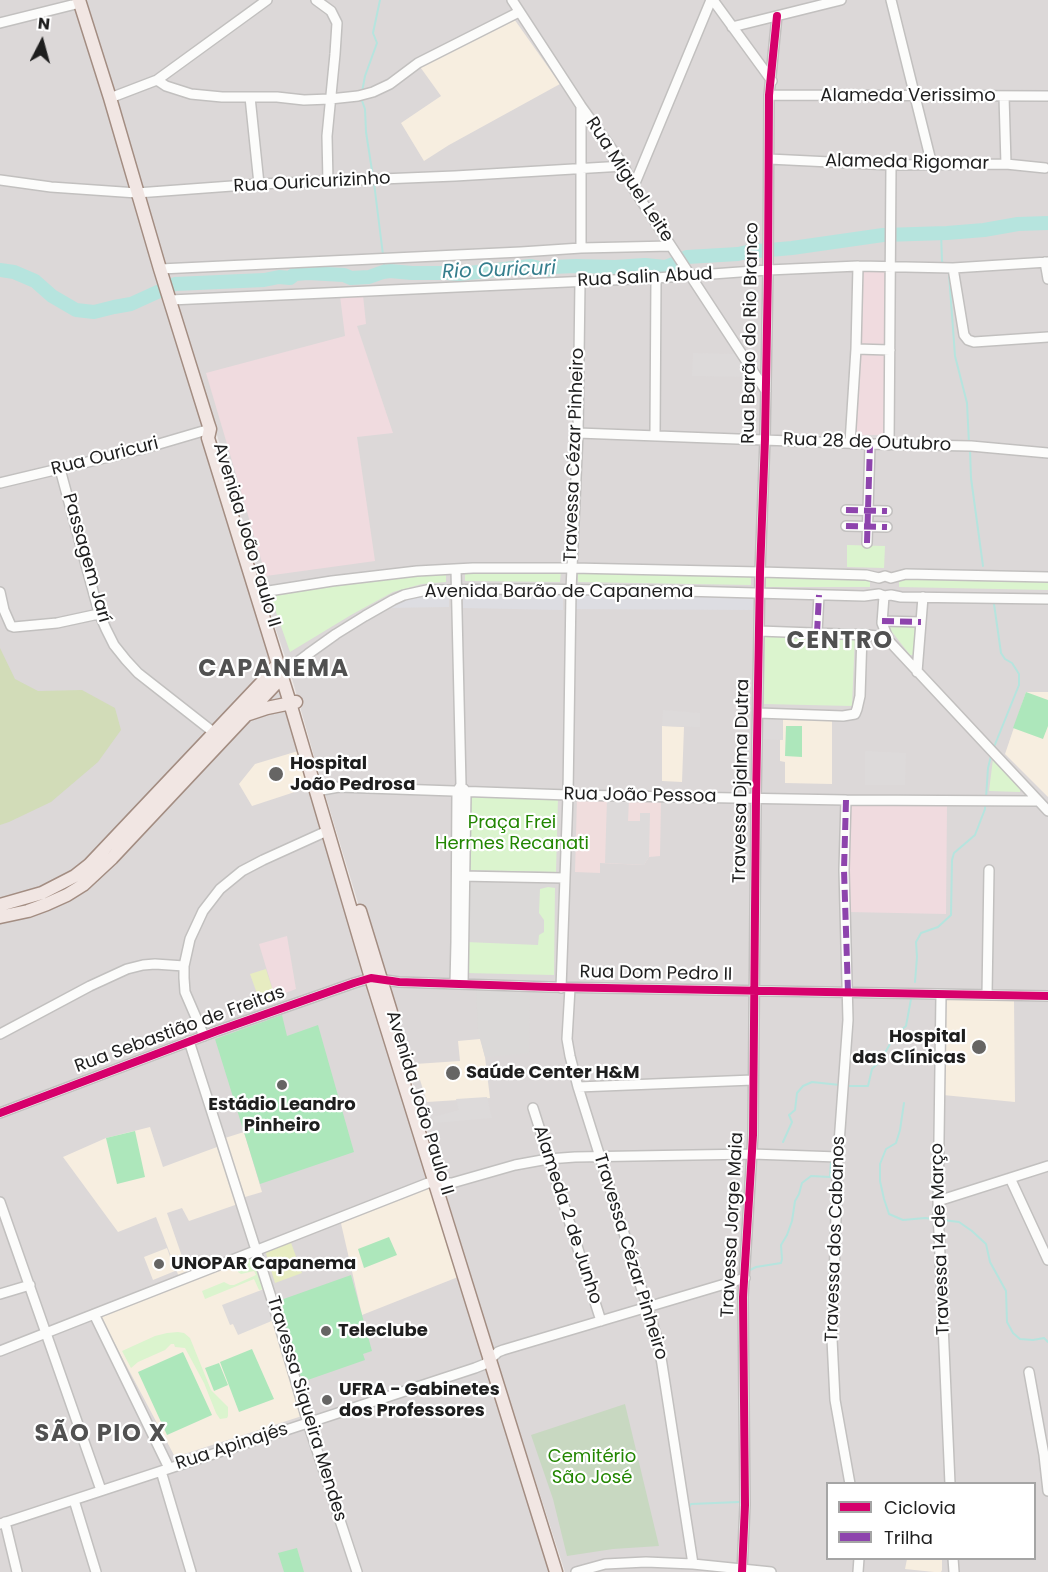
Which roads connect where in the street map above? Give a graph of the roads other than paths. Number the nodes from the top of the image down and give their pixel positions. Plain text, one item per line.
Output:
1 (267, 0) edge
2 (316, 0) edge
3 (512, 0) edge
4 (712, 0) edge
5 (841, 0) edge
6 (891, 0) edge
7 (80, 2) edge
8 (519, 12) junction
9 (777, 16) junction
10 (0, 23) edge
11 (732, 27) junction
12 (157, 80) junction
13 (771, 81) junction
14 (769, 95) junction
15 (914, 95) junction
16 (1004, 96) junction
17 (1048, 96) edge
18 (250, 97) junction
19 (110, 98) junction
20 (330, 99) junction
21 (581, 106) junction
22 (769, 159) junction
23 (1006, 164) junction
24 (891, 165) junction
25 (932, 165) junction
26 (624, 166) junction
27 (1045, 168) dead end
28 (582, 169) junction
29 (0, 180) edge
30 (328, 182) junction
31 (259, 184) junction
32 (633, 188) junction
33 (137, 193) junction
34 (671, 246) junction
35 (581, 248) junction
36 (1046, 262) edge
37 (858, 266) junction
38 (891, 267) junction
39 (952, 268) junction
40 (768, 270) junction
41 (689, 273) junction
42 (162, 275) junction
43 (656, 278) junction
44 (1048, 279) edge
45 (580, 282) junction
46 (170, 299) junction
47 (1048, 337) edge
48 (856, 349) junction
49 (890, 350) junction
50 (766, 391) junction
51 (210, 429) junction
52 (578, 433) junction
53 (655, 435) junction
54 (765, 439) junction
55 (850, 443) junction
56 (870, 444) junction
57 (889, 445) junction
58 (1048, 453) edge
59 (60, 469) junction
60 (0, 483) edge
61 (846, 510) dead end
62 (867, 510) junction
63 (887, 511) dead end
64 (846, 526) dead end
65 (867, 526) junction
66 (887, 527) dead end
67 (867, 543) dead end
68 (572, 568) junction
69 (456, 569) junction
70 (760, 572) junction
71 (1048, 577) edge
72 (879, 578) junction
73 (891, 578) junction
74 (456, 590) junction
75 (571, 591) junction
76 (0, 592) edge
77 (259, 592) junction
78 (760, 593) junction
79 (819, 595) junction
80 (885, 595) junction
81 (923, 597) junction
82 (1048, 599) edge
83 (100, 615) junction
84 (882, 622) junction
85 (921, 622) junction
86 (759, 632) junction
87 (817, 633) junction
88 (865, 634) junction
89 (889, 641) junction
90 (284, 672) junction
91 (918, 672) junction
92 (294, 702) junction
93 (758, 712) junction
94 (248, 714) junction
95 (218, 736) junction
96 (461, 789) junction
97 (320, 790) junction
98 (568, 795) junction
99 (756, 799) junction
100 (846, 800) junction
101 (1037, 801) junction
102 (1048, 811) edge
103 (327, 831) junction
104 (989, 870) dead end
105 (461, 876) junction
106 (564, 878) junction
107 (79, 880) junction
108 (0, 905) edge
109 (0, 917) edge
110 (184, 966) junction
111 (376, 979) junction
112 (459, 984) junction
113 (566, 988) junction
114 (754, 991) junction
115 (848, 993) junction
116 (940, 995) junction
117 (987, 995) junction
118 (1048, 996) edge
119 (0, 1034) edge
120 (204, 1036) junction
121 (189, 1041) junction
122 (753, 1080) junction
123 (578, 1087) junction
124 (533, 1108) dead end
125 (0, 1113) edge
126 (752, 1154) junction
127 (599, 1156) junction
128 (838, 1157) junction
129 (548, 1159) junction
130 (1048, 1166) edge
131 (1010, 1179) junction
132 (439, 1183) junction
133 (0, 1202) edge
134 (938, 1202) junction
135 (256, 1251) junction
136 (1048, 1260) edge
137 (745, 1278) junction
138 (30, 1286) junction
139 (0, 1294) edge
140 (648, 1307) junction
141 (94, 1314) junction
142 (601, 1321) junction
143 (45, 1333) junction
144 (0, 1351) edge
145 (493, 1357) junction
146 (1029, 1372) dead end
147 (308, 1423) junction
148 (165, 1469) junction
149 (850, 1482) edge
150 (950, 1482) edge
151 (101, 1490) junction
152 (1048, 1491) edge
153 (74, 1500) junction
154 (539, 1506) junction
155 (2, 1523) edge
156 (693, 1564) junction
157 (742, 1570) edge
158 (17, 1572) edge
159 (96, 1572) edge
160 (191, 1572) edge
161 (357, 1572) edge
162 (555, 1572) edge
163 (564, 1572) edge
164 (576, 1572) edge
165 (771, 1572) edge

1 - 12 street
2 - 20 street
3 - 8 street, Rua Miguel Leite
4 - 11 street
4 - 32 street
5 - 9 street
6 - 15 street
7 - 10 street
7 - 19 main road, Avenida João Paulo II
8 - 20 street
8 - 21 street, Rua Miguel Leite
9 - 11 street
9 - 13 street, Rua Barão do Rio Branco
11 - 13 street
12 - 18 street
12 - 19 street
13 - 14 street, Rua Barão do Rio Branco
14 - 15 street, Alameda Verissimo
14 - 22 street, Rua Barão do Rio Branco
15 - 16 street, Alameda Verissimo
15 - 25 street
16 - 17 street, Alameda Verissimo
16 - 23 street
18 - 20 street
18 - 31 street
19 - 33 main road, Avenida João Paulo II
20 - 30 street
21 - 26 street, Rua Miguel Leite
21 - 28 street
22 - 24 street, Alameda Rigomar
22 - 40 street, Rua Barão do Rio Branco
23 - 25 street, Alameda Rigomar
23 - 27 street, Alameda Rigomar
24 - 25 street, Alameda Rigomar
24 - 38 street
26 - 28 street, Rua Ouricurizinho
26 - 32 street, Rua Miguel Leite
28 - 30 street, Rua Ouricurizinho
28 - 35 street
29 - 33 street, Rua Ouricurizinho
30 - 31 street, Rua Ouricurizinho
31 - 33 street, Rua Ouricurizinho
32 - 34 street, Rua Miguel Leite
33 - 42 main road, Avenida João Paulo II
34 - 35 street
34 - 41 street, Rua Miguel Leite
35 - 42 street
36 - 39 street, Rua Salin Abud
36 - 44 street
37 - 38 street, Rua Salin Abud
37 - 40 street, Rua Salin Abud
37 - 48 street
38 - 39 street, Rua Salin Abud
38 - 49 street
39 - 47 street
40 - 41 street, Rua Salin Abud
40 - 50 street, Rua Barão do Rio Branco
41 - 43 street, Rua Salin Abud
41 - 50 street, Rua Miguel Leite
42 - 46 main road, Avenida João Paulo II
43 - 45 street, Rua Salin Abud
43 - 53 street
45 - 46 street, Rua Salin Abud
45 - 52 street, Travessa Cézar Pinheiro
46 - 51 main road, Avenida João Paulo II
48 - 49 street
48 - 55 street
49 - 57 street
50 - 54 street, Rua Barão do Rio Branco
51 - 59 street, Rua Ouricuri
51 - 77 main road, Avenida João Paulo II
52 - 53 street, Rua 28 de Outubro
52 - 68 street, Travessa Cézar Pinheiro
53 - 54 street, Rua 28 de Outubro
54 - 55 street, Rua 28 de Outubro
54 - 70 street, Rua Barão do Rio Branco
55 - 56 street, Rua 28 de Outubro
56 - 57 street, Rua 28 de Outubro
56 - 62 street
57 - 58 street, Rua 28 de Outubro
59 - 60 street, Rua Ouricuri
59 - 83 street, Passagem Jarí
61 - 62 street
62 - 63 street
62 - 65 street
64 - 65 street
65 - 66 street
65 - 67 street
68 - 69 street, Avenida Barão de Capanema
68 - 70 street, Avenida Barão de Capanema
68 - 75 street, Travessa Cézar Pinheiro
69 - 74 street
69 - 77 street, Avenida Barão de Capanema
70 - 72 street, Avenida Barão de Capanema
70 - 78 street, Travessa Djalma Dutra
71 - 73 street
72 - 73 street
72 - 80 street
73 - 80 street
74 - 75 street, Avenida Barão de Capanema
74 - 90 street, Avenida Barão de Capanema
74 - 96 street
75 - 78 street, Avenida Barão de Capanema
75 - 98 street, Travessa Cézar Pinheiro
76 - 83 street
77 - 90 main road, Avenida João Paulo II
78 - 79 street, Avenida Barão de Capanema
78 - 86 street, Travessa Djalma Dutra
79 - 80 street, Avenida Barão de Capanema
79 - 87 street
80 - 81 street, Avenida Barão de Capanema
80 - 84 street
81 - 82 street, Avenida Barão de Capanema
81 - 85 street
83 - 95 street, Passagem Jarí
84 - 85 street
84 - 88 street
84 - 89 street
85 - 91 street
86 - 87 street
86 - 93 street, Travessa Djalma Dutra
87 - 88 street
88 - 89 street
88 - 93 street
89 - 91 street
90 - 92 main road, Avenida João Paulo II
90 - 94 main road, Avenida Barão de Capanema
90 - 95 main road, Avenida Barão de Capanema
91 - 101 street
92 - 94 main road
92 - 97 main road, Avenida João Paulo II
93 - 99 street, Travessa Djalma Dutra
94 - 95 main road, Avenida Barão de Capanema
95 - 107 main road, Avenida Barão de Capanema
96 - 97 street, Rua João Pessoa
96 - 98 street, Rua João Pessoa
96 - 105 street
97 - 103 main road, Avenida João Paulo II
97 - 111 main road, Avenida João Paulo II
98 - 99 street, Rua João Pessoa
98 - 106 street, Travessa Cézar Pinheiro
99 - 100 street, Rua João Pessoa
99 - 114 street, Travessa Djalma Dutra
100 - 101 street, Rua João Pessoa
100 - 115 street, Travessa dos Cabanos
101 - 102 street
103 - 110 street
103 - 111 main road, Avenida João Paulo II
104 - 117 street
105 - 106 street
105 - 112 street
106 - 113 street, Travessa Cézar Pinheiro
107 - 108 main road, Avenida Barão de Capanema
107 - 109 main road, Avenida Barão de Capanema
110 - 119 street
110 - 120 street
111 - 112 street, Rua Dom Pedro II
111 - 120 street, Rua Sebastião de Freitas
111 - 132 main road, Avenida João Paulo II
112 - 113 street, Rua Dom Pedro II
113 - 114 street, Rua Dom Pedro II
113 - 123 street, Travessa Cézar Pinheiro
114 - 115 street, Rua Dom Pedro II
114 - 122 street, Travessa Jorge Maia
115 - 116 street, Rua Dom Pedro II
115 - 128 street, Travessa dos Cabanos
116 - 117 street, Rua Dom Pedro II
116 - 134 street, Travessa 14 de Março
117 - 118 street, Rua Dom Pedro II
120 - 121 street, Rua Sebastião de Freitas
121 - 125 street, Rua Sebastião de Freitas
121 - 135 street, Travessa Siqueira Mendes
122 - 123 street
122 - 126 street, Travessa Jorge Maia
123 - 127 street, Travessa Cézar Pinheiro
124 - 129 street, Alameda 2 de Junho
126 - 127 street
126 - 128 street
126 - 137 street, Travessa Jorge Maia
127 - 129 street
127 - 140 street, Travessa Cézar Pinheiro
128 - 149 street, Travessa dos Cabanos
129 - 132 street
129 - 142 street, Alameda 2 de Junho
130 - 131 street
131 - 134 street
131 - 136 street
132 - 135 street
132 - 145 main road, Avenida João Paulo II
133 - 138 street
134 - 150 street, Travessa 14 de Março
135 - 141 street
135 - 147 street, Travessa Siqueira Mendes
137 - 140 street, Rua Apinajés
137 - 157 street, Travessa Jorge Maia
138 - 139 street
138 - 143 street
140 - 142 street, Rua Apinajés
140 - 156 street, Travessa Cézar Pinheiro
141 - 143 street
141 - 148 street
142 - 145 street, Rua Apinajés
143 - 144 street
143 - 151 street
145 - 147 street, Rua Apinajés
145 - 154 main road, Avenida João Paulo II
146 - 152 street
147 - 148 street, Rua Apinajés
147 - 161 street, Travessa Siqueira Mendes
148 - 151 street, Rua Apinajés
148 - 160 street
151 - 153 street, Rua Apinajés
153 - 155 street, Rua Apinajés
153 - 159 street
154 - 162 main road, Avenida João Paulo II
154 - 163 main road, Avenida João Paulo II
155 - 158 street
156 - 157 street
156 - 164 street
157 - 165 street

